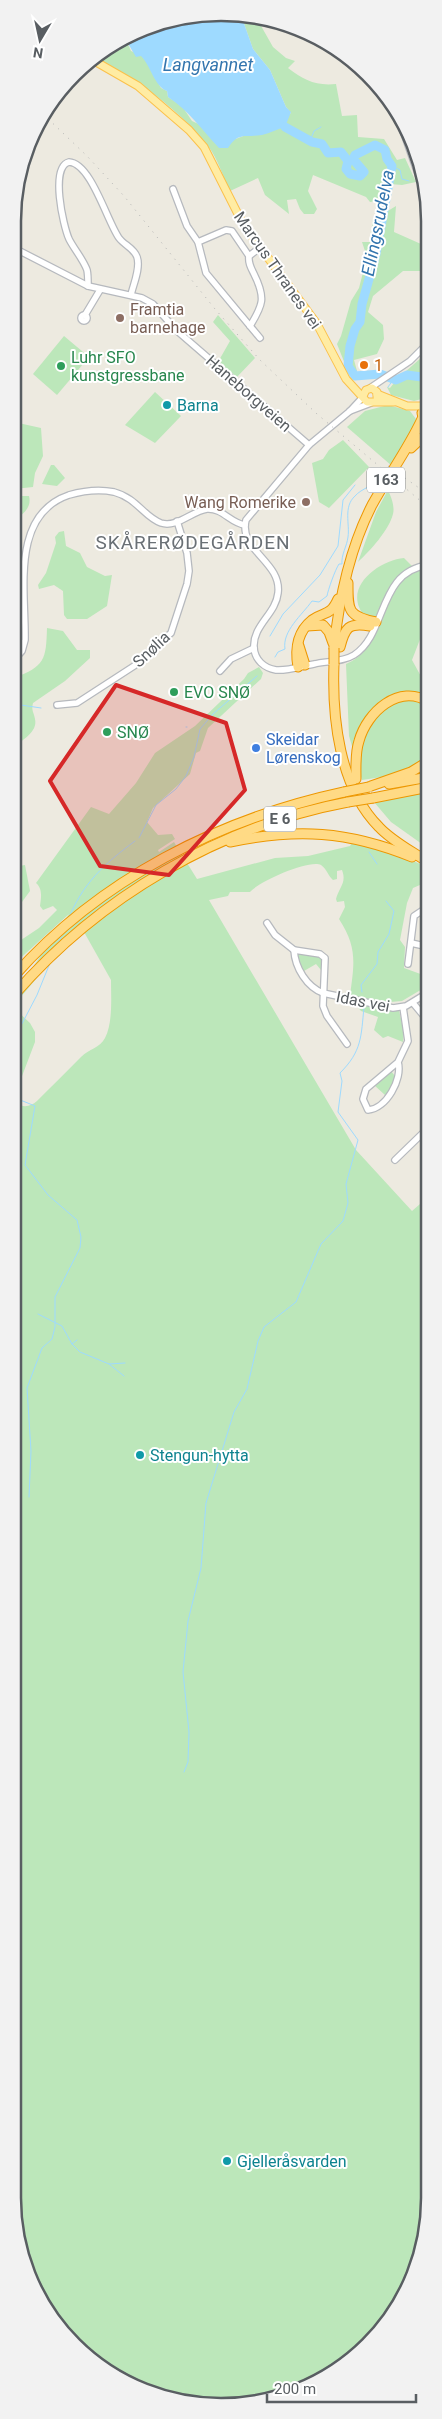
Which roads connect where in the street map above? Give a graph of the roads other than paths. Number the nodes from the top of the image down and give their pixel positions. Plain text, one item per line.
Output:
1 (99, 63) edge
2 (172, 188) dead end
3 (198, 242) junction
4 (260, 248) junction
5 (21, 252) edge
6 (248, 256) junction
7 (88, 286) junction
8 (100, 290) junction
9 (131, 295) junction
10 (85, 315) dead end
11 (250, 326) junction
12 (260, 338) dead end
13 (421, 349) edge
14 (370, 393) junction
15 (372, 402) junction
16 (394, 402) junction
17 (421, 405) edge
18 (407, 406) junction
19 (350, 411) junction
20 (421, 416) edge
21 (421, 419) edge
22 (421, 439) edge
23 (309, 445) junction
24 (177, 521) junction
25 (245, 525) junction
26 (421, 567) edge
27 (346, 583) junction
28 (375, 625) junction
29 (307, 626) junction
30 (254, 648) junction
31 (337, 648) junction
32 (21, 651) edge
33 (256, 655) junction
34 (237, 656) junction
35 (301, 666) junction
36 (220, 671) dead end
37 (421, 698) edge
38 (57, 705) dead end
39 (346, 759) junction
40 (421, 766) edge
41 (421, 778) edge
42 (356, 779) junction
43 (370, 786) junction
44 (421, 789) edge
45 (215, 846) junction
46 (421, 850) edge
47 (421, 858) edge
48 (421, 861) edge
49 (421, 911) edge
50 (267, 923) dead end
51 (411, 943) junction
52 (421, 945) edge
53 (294, 950) junction
54 (408, 964) dead end
55 (21, 969) edge
56 (21, 988) edge
57 (324, 994) junction
58 (421, 997) edge
59 (413, 1003) junction
60 (403, 1007) junction
61 (421, 1012) edge
62 (346, 1044) dead end
63 (398, 1062) junction
64 (421, 1135) edge
65 (395, 1160) dead end

1 - 4 main road, Marcus Thranes vei
2 - 3 street
3 - 6 street
3 - 11 street
4 - 6 street
4 - 14 main road, Marcus Thranes vei
5 - 7 street, Haneborgveien
6 - 11 street
7 - 8 street, Haneborgveien
7 - 9 street
8 - 9 street, Haneborgveien
8 - 10 street
9 - 23 street, Haneborgveien
11 - 12 street
13 - 14 street
14 - 15 main road
14 - 15 main road
14 - 16 main road, Marcus Thranes vei
14 - 19 street
15 - 16 main road, Marcus Thranes vei
15 - 19 street
16 - 18 main road, Marcus Thranes vei
17 - 18 main road, Marcus Thranes vei
18 - 20 main road, Marcus Thranes vei
19 - 23 street
21 - 27 highway, 163
22 - 27 highway, 163
23 - 25 street
24 - 25 street
24 - 32 street
24 - 38 street, Snølia
25 - 30 street
26 - 28 street
27 - 28 highway
27 - 29 highway
27 - 31 highway, 163
28 - 31 highway
28 - 35 street
29 - 31 highway
29 - 35 highway
30 - 33 street
30 - 34 street
31 - 39 highway, 163, bridge
33 - 34 street
33 - 35 street
34 - 36 street
37 - 42 highway
39 - 42 highway, 163
39 - 47 highway, 163
40 - 43 highway, E 6
41 - 43 highway, E 6
42 - 46 highway, 163
43 - 55 highway, E 6, bridge
44 - 45 highway, E 6, bridge
45 - 48 highway
45 - 56 highway, E 6
49 - 51 street
50 - 53 street
51 - 52 street
51 - 54 street
53 - 57 street
53 - 57 street
57 - 60 street, Idas vei
57 - 62 street
58 - 59 street, Idas vei
59 - 60 street, Idas vei
59 - 61 street
60 - 63 street, Idas vei
63 - 63 street, Idas vei
64 - 65 street

